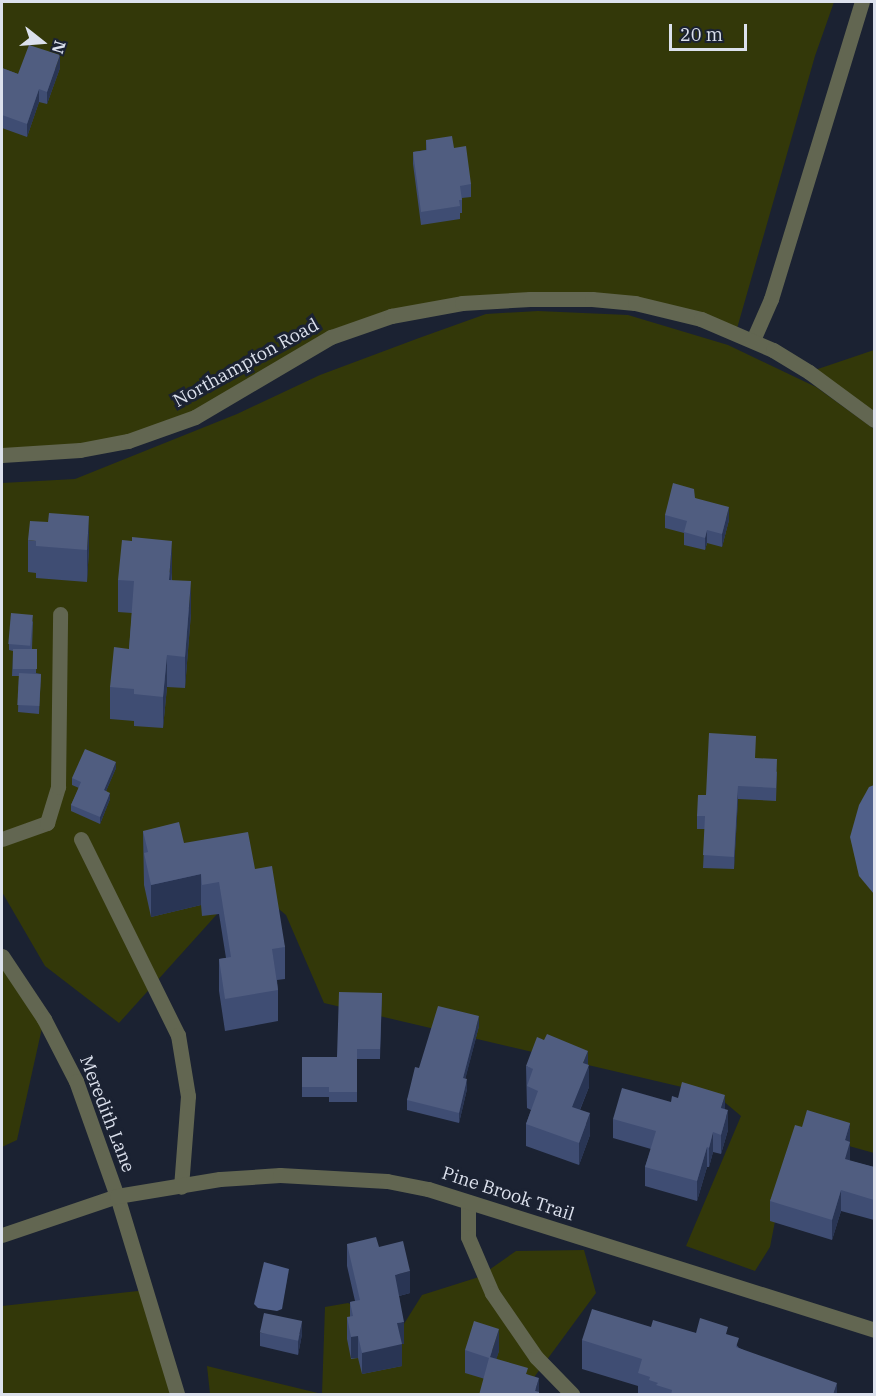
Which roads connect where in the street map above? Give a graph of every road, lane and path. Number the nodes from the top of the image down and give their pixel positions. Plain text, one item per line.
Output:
1 (862, 2) edge
2 (753, 340) junction
3 (874, 420) edge
4 (2, 455) edge
5 (60, 614) dead end
6 (2, 839) edge
7 (81, 839) dead end
8 (2, 956) edge
9 (181, 1187) junction
10 (117, 1196) junction
11 (468, 1202) junction
12 (2, 1235) edge
13 (874, 1330) edge
14 (177, 1395) edge
15 (572, 1395) edge

1 - 2 street
2 - 3 street, Northampton Road
2 - 4 street, Northampton Road
5 - 6 street
7 - 9 street
8 - 10 street, Meredith Lane
9 - 10 street, Pine Brook Trail
9 - 11 street, Pine Brook Trail
10 - 12 street, Meredith Lane
10 - 14 street, Meredith Lane
11 - 13 street, Pine Brook Trail
11 - 15 street

